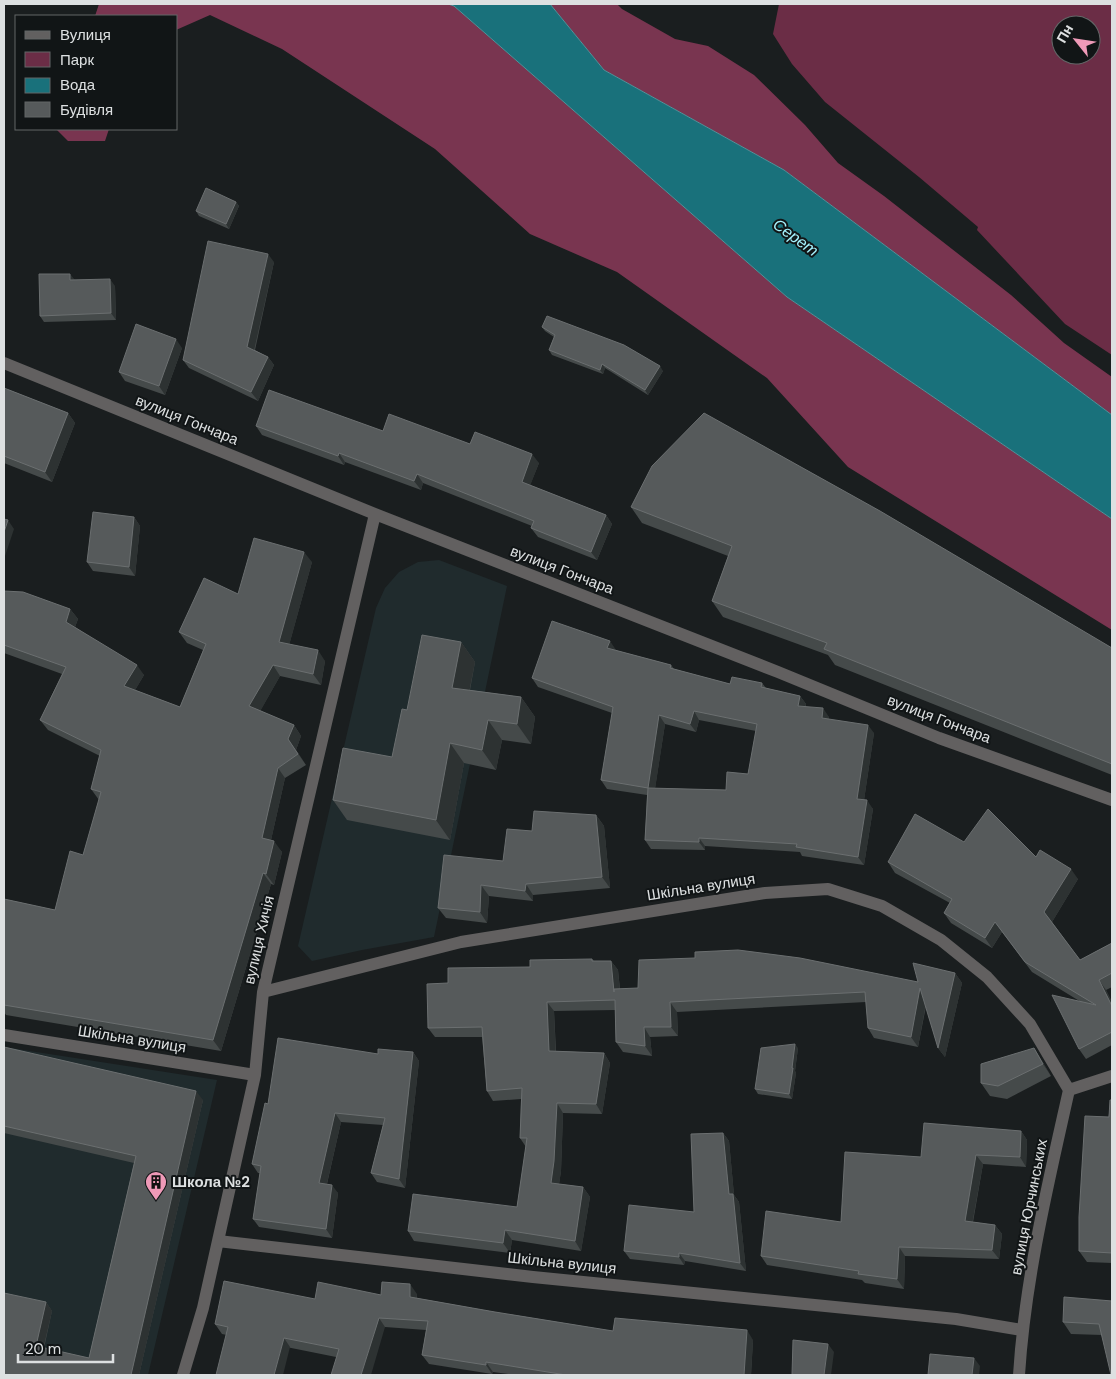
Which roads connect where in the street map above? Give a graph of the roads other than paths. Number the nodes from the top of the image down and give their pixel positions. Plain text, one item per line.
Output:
1 (4, 362) edge
2 (375, 514) junction
3 (1112, 800) edge
4 (263, 992) junction
5 (4, 1035) edge
6 (255, 1075) junction
7 (1112, 1076) edge
8 (1069, 1090) junction
9 (218, 1241) junction
10 (1022, 1330) junction
11 (183, 1375) edge
12 (1019, 1375) edge

1 - 2 street, вулиця Гончара
2 - 3 street, вулиця Гончара
2 - 4 street, вулиця Хичія
4 - 6 street, вулиця Хичія
4 - 8 street, Шкільна вулиця
5 - 6 street, Шкільна вулиця
6 - 9 street, вулиця Хичія
7 - 8 street
8 - 10 street, вулиця Юрчинських
9 - 10 street, Шкільна вулиця
9 - 11 street, вулиця Хичія
10 - 12 street, вулиця Юрчинських

